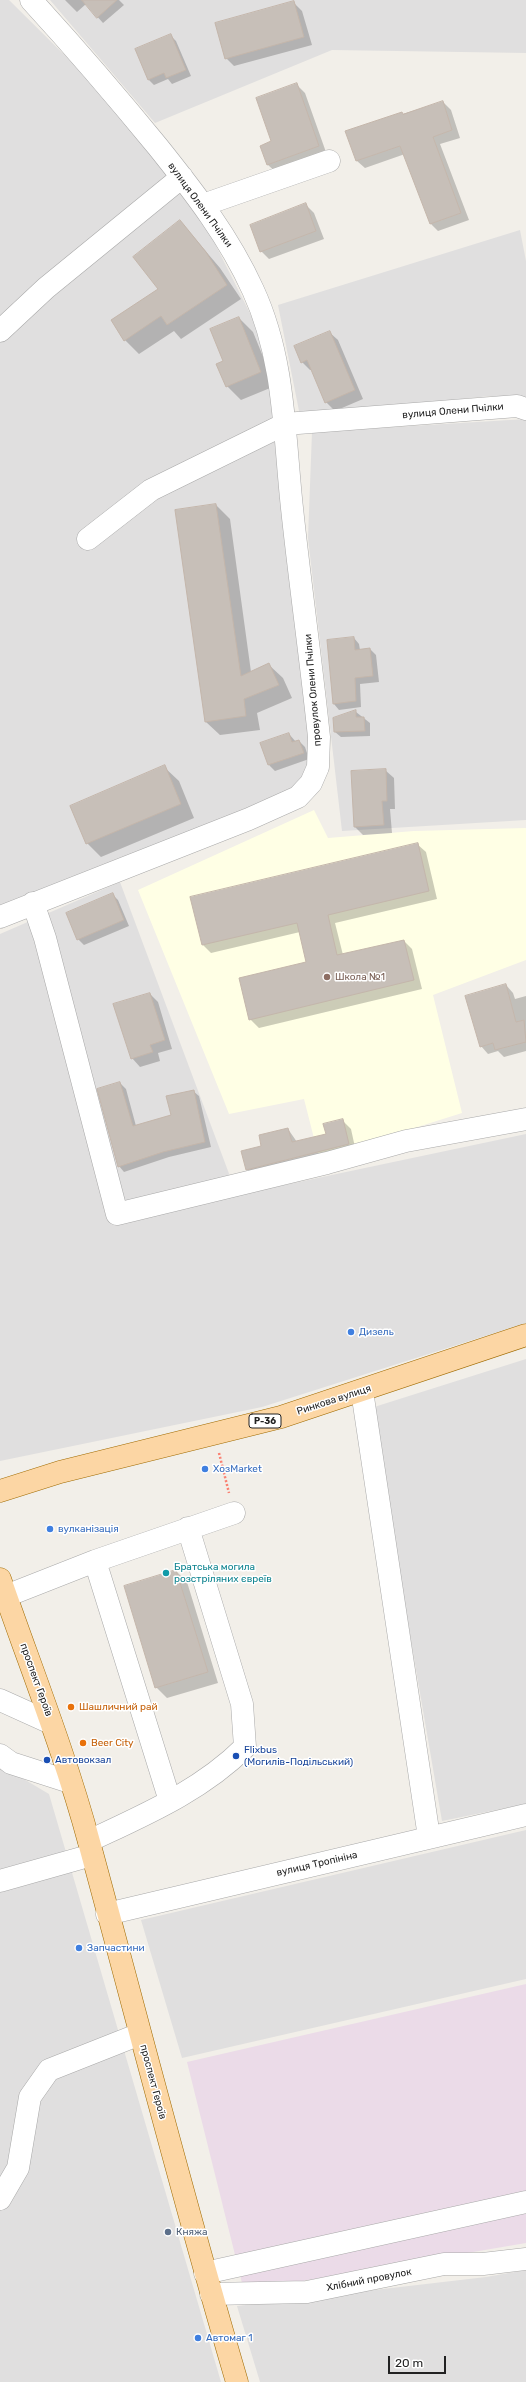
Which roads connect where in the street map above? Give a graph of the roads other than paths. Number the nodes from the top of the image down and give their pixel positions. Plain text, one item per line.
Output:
1 (31, 0) edge
2 (329, 161) dead end
3 (182, 177) junction
4 (203, 205) junction
5 (0, 331) edge
6 (526, 409) edge
7 (285, 424) junction
8 (88, 539) dead end
9 (33, 903) junction
10 (0, 916) edge
11 (526, 1119) edge
12 (526, 1335) edge
13 (362, 1390) junction
14 (0, 1490) edge
15 (234, 1513) road end
16 (188, 1528) junction
17 (95, 1561) junction
18 (3, 1587) edge
19 (0, 1700) edge
20 (51, 1723) junction
21 (0, 1755) edge
22 (70, 1782) junction
23 (170, 1801) junction
24 (526, 1815) edge
25 (430, 1837) junction
26 (90, 1848) junction
27 (0, 1881) edge
28 (107, 1914) junction
29 (140, 2034) junction
30 (0, 2199) edge
31 (526, 2202) edge
32 (526, 2258) edge
33 (208, 2284) junction
34 (237, 2382) edge

1 - 3 street, вулиця Олени Пчілки
2 - 4 street
3 - 4 street, вулиця Олени Пчілки
3 - 5 street
4 - 7 street, вулиця Олени Пчілки
6 - 7 street, вулиця Олени Пчілки
7 - 8 street
7 - 9 street, провулок Олени Пчілки
9 - 10 street, провулок Олени Пчілки
9 - 11 street
12 - 13 main road, Ринкова вулиця / Р-36
13 - 14 main road, Ринкова вулиця / Р-36
13 - 25 street
15 - 16 street
16 - 17 street
16 - 23 street
17 - 18 street
17 - 23 street
18 - 20 main road, проспект Героїв
19 - 20 street
20 - 22 main road, проспект Героїв
21 - 22 street
22 - 26 main road, проспект Героїв
23 - 26 street
24 - 25 street, вулиця Тропініна
25 - 28 street, вулиця Тропініна
26 - 27 street
26 - 28 main road, проспект Героїв
28 - 29 main road, проспект Героїв
29 - 30 street
29 - 33 main road, проспект Героїв
31 - 33 street
32 - 33 street, Хлібний провулок
33 - 34 main road, проспект Героїв

